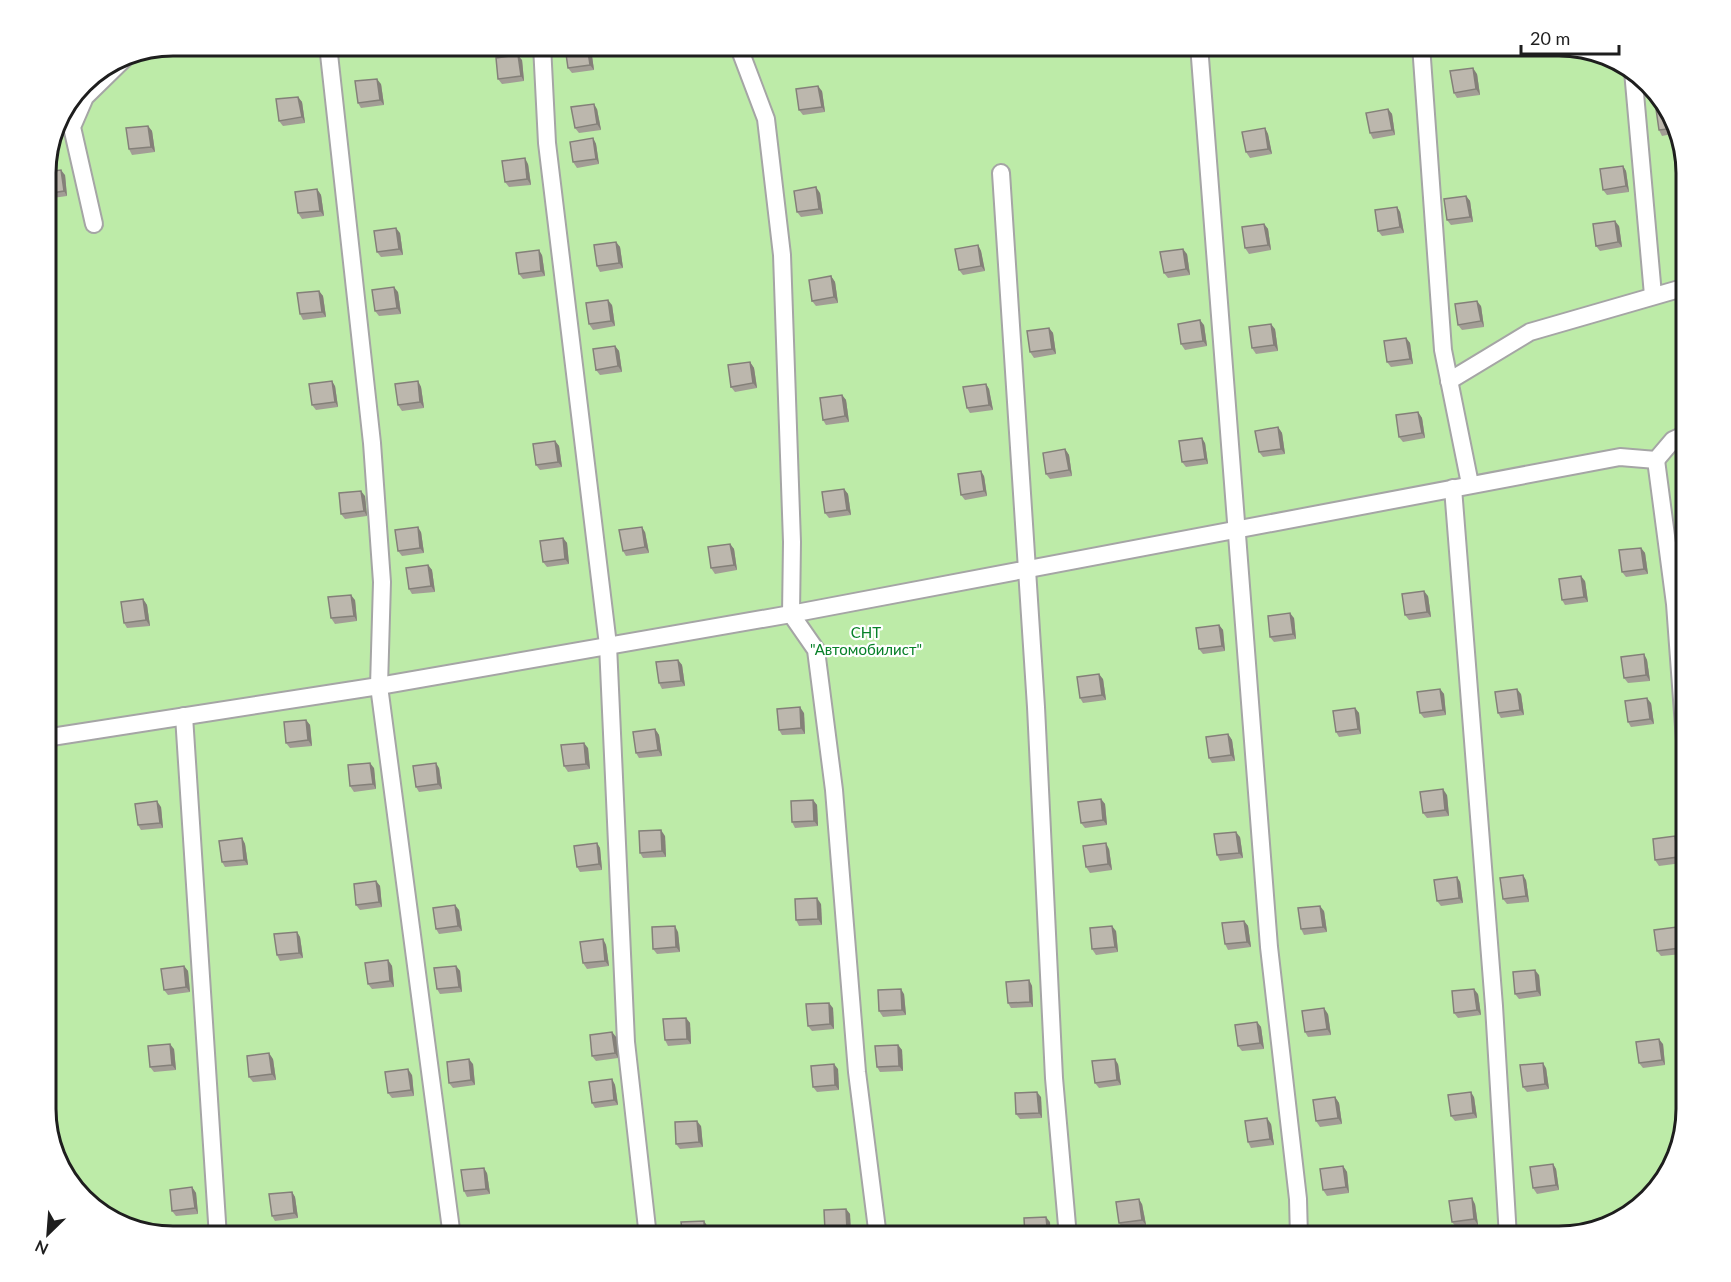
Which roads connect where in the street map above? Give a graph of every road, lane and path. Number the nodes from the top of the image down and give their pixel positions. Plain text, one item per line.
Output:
1 (329, 56) edge
2 (543, 56) edge
3 (742, 56) edge
4 (1200, 56) edge
5 (1421, 56) edge
6 (106, 77) edge
7 (1635, 85) edge
8 (1001, 173) dead end
9 (94, 225) dead end
10 (1676, 289) edge
11 (1653, 295) junction
12 (1449, 381) junction
13 (1676, 439) edge
14 (1656, 460) junction
15 (1470, 484) junction
16 (1453, 488) junction
17 (1237, 530) junction
18 (1025, 569) junction
19 (791, 614) junction
20 (1676, 618) edge
21 (608, 645) junction
22 (379, 686) junction
23 (184, 716) junction
24 (56, 736) edge
25 (217, 1226) edge
26 (451, 1226) edge
27 (647, 1226) edge
28 (877, 1226) edge
29 (1067, 1226) edge
30 (1299, 1226) edge
31 (1507, 1226) edge

1 - 22 lane
2 - 21 lane
3 - 19 lane
4 - 17 lane
5 - 12 lane
6 - 9 lane
7 - 11 lane
8 - 18 lane
10 - 11 lane
11 - 12 lane
12 - 15 lane
13 - 14 lane
14 - 15 lane
14 - 20 lane
15 - 16 lane
16 - 17 lane
16 - 31 lane
17 - 18 lane
17 - 30 lane
18 - 19 lane
18 - 29 lane
19 - 21 lane
19 - 28 lane
21 - 22 lane
21 - 27 lane
22 - 23 lane
22 - 26 lane
23 - 24 lane
23 - 25 lane

